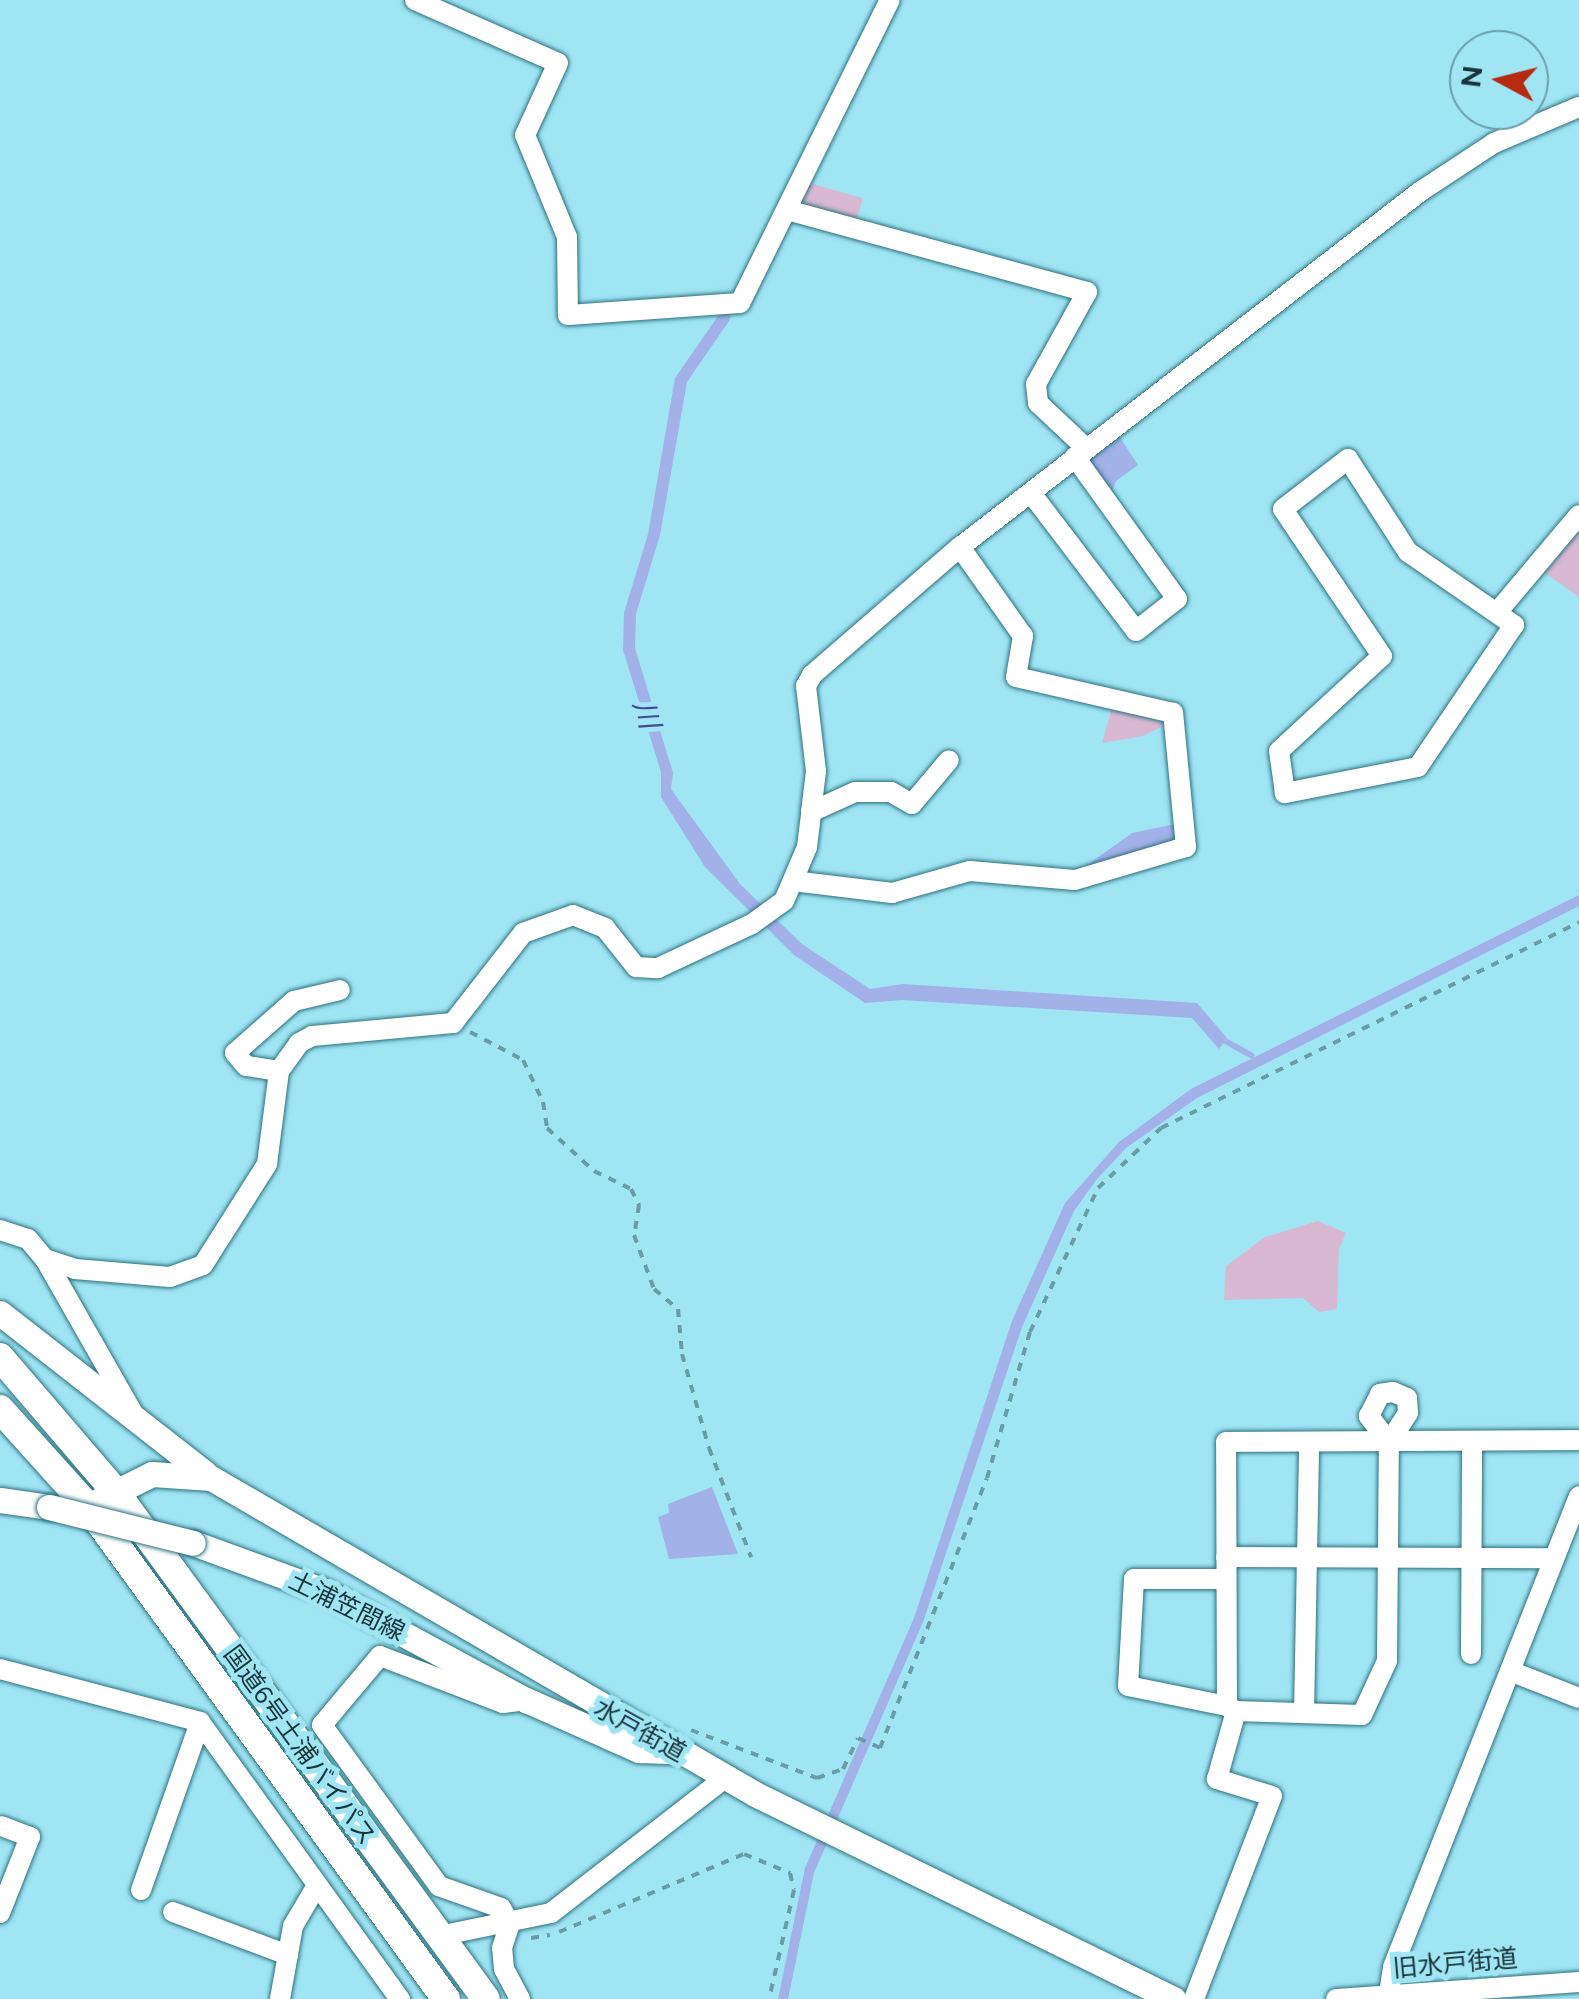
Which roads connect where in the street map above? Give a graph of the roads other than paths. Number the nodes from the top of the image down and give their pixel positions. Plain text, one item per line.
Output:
1 (415, 0) edge
2 (890, 0) edge
3 (1579, 108) edge
4 (787, 210) junction
5 (1080, 452) junction
6 (1031, 493) junction
7 (1579, 515) edge
8 (960, 547) junction
9 (1498, 610) junction
10 (950, 760) dead end
11 (811, 812) junction
12 (793, 881) junction
13 (340, 990) dead end
14 (279, 1071) junction
15 (0, 1230) edge
16 (45, 1258) junction
17 (0, 1314) edge
18 (0, 1358) edge
19 (0, 1409) edge
20 (143, 1430) junction
21 (1579, 1440) edge
22 (1472, 1441) junction
23 (1309, 1442) junction
24 (1390, 1442) junction
25 (211, 1478) junction
26 (114, 1490) junction
27 (1579, 1496) edge
28 (0, 1500) edge
29 (89, 1508) junction
30 (1226, 1558) junction
31 (1307, 1558) junction
32 (1472, 1558) junction
33 (1554, 1558) junction
34 (1387, 1559) junction
35 (1226, 1579) junction
36 (1470, 1654) dead end
37 (0, 1668) edge
38 (1510, 1671) junction
39 (1579, 1698) edge
40 (526, 1700) junction
41 (1231, 1708) junction
42 (1304, 1713) junction
43 (200, 1722) junction
44 (681, 1739) junction
45 (725, 1778) junction
46 (2, 1826) edge
47 (316, 1887) junction
48 (141, 1890) dead end
49 (173, 1912) dead end
50 (0, 1913) edge
51 (510, 1924) junction
52 (440, 1936) junction
53 (288, 1956) junction
54 (1579, 1982) edge
55 (1389, 1993) junction
56 (280, 1999) edge
57 (400, 1999) edge
58 (446, 1999) edge
59 (486, 1999) edge
60 (520, 1999) edge
61 (1174, 1999) edge
62 (1194, 1999) edge
63 (1336, 1999) edge

1 - 4 street
2 - 4 street
3 - 5 street
4 - 5 street
5 - 6 street
5 - 6 street
6 - 8 street
7 - 9 street
8 - 11 street
8 - 12 street
9 - 9 street
10 - 11 street
11 - 12 street
12 - 14 street
13 - 14 street
14 - 16 street
15 - 16 street
16 - 20 street
17 - 20 main road
18 - 26 highway
19 - 29 highway
20 - 25 main road
21 - 22 street
22 - 24 street
22 - 32 street
23 - 24 street
23 - 30 street
23 - 31 street
24 - 34 street
25 - 26 main road, 水戸街道
25 - 44 main road, 水戸街道
26 - 29 main road, 水戸街道
26 - 52 highway, 国道6号土浦バイパス
27 - 33 street
28 - 40 main road, 土浦笠間線, bridge
29 - 58 highway, 国道6号土浦バイパス
30 - 31 street
30 - 35 street
31 - 34 street
31 - 42 street
32 - 33 street
32 - 34 street
32 - 36 street
33 - 38 street
34 - 42 street
35 - 41 street
35 - 41 street
37 - 43 street
38 - 39 street
38 - 55 street
40 - 44 main road, 土浦笠間線
40 - 51 street
41 - 42 street
41 - 62 street
43 - 47 street
43 - 48 street
44 - 45 main road, 水戸街道
45 - 51 street
45 - 61 main road, 水戸街道
46 - 50 street
47 - 53 street
47 - 57 street
49 - 53 street
51 - 52 street
51 - 60 street
52 - 59 highway, 国道6号土浦バイパス
53 - 56 street
54 - 55 street, 旧水戸街道
55 - 63 street, 旧水戸街道

